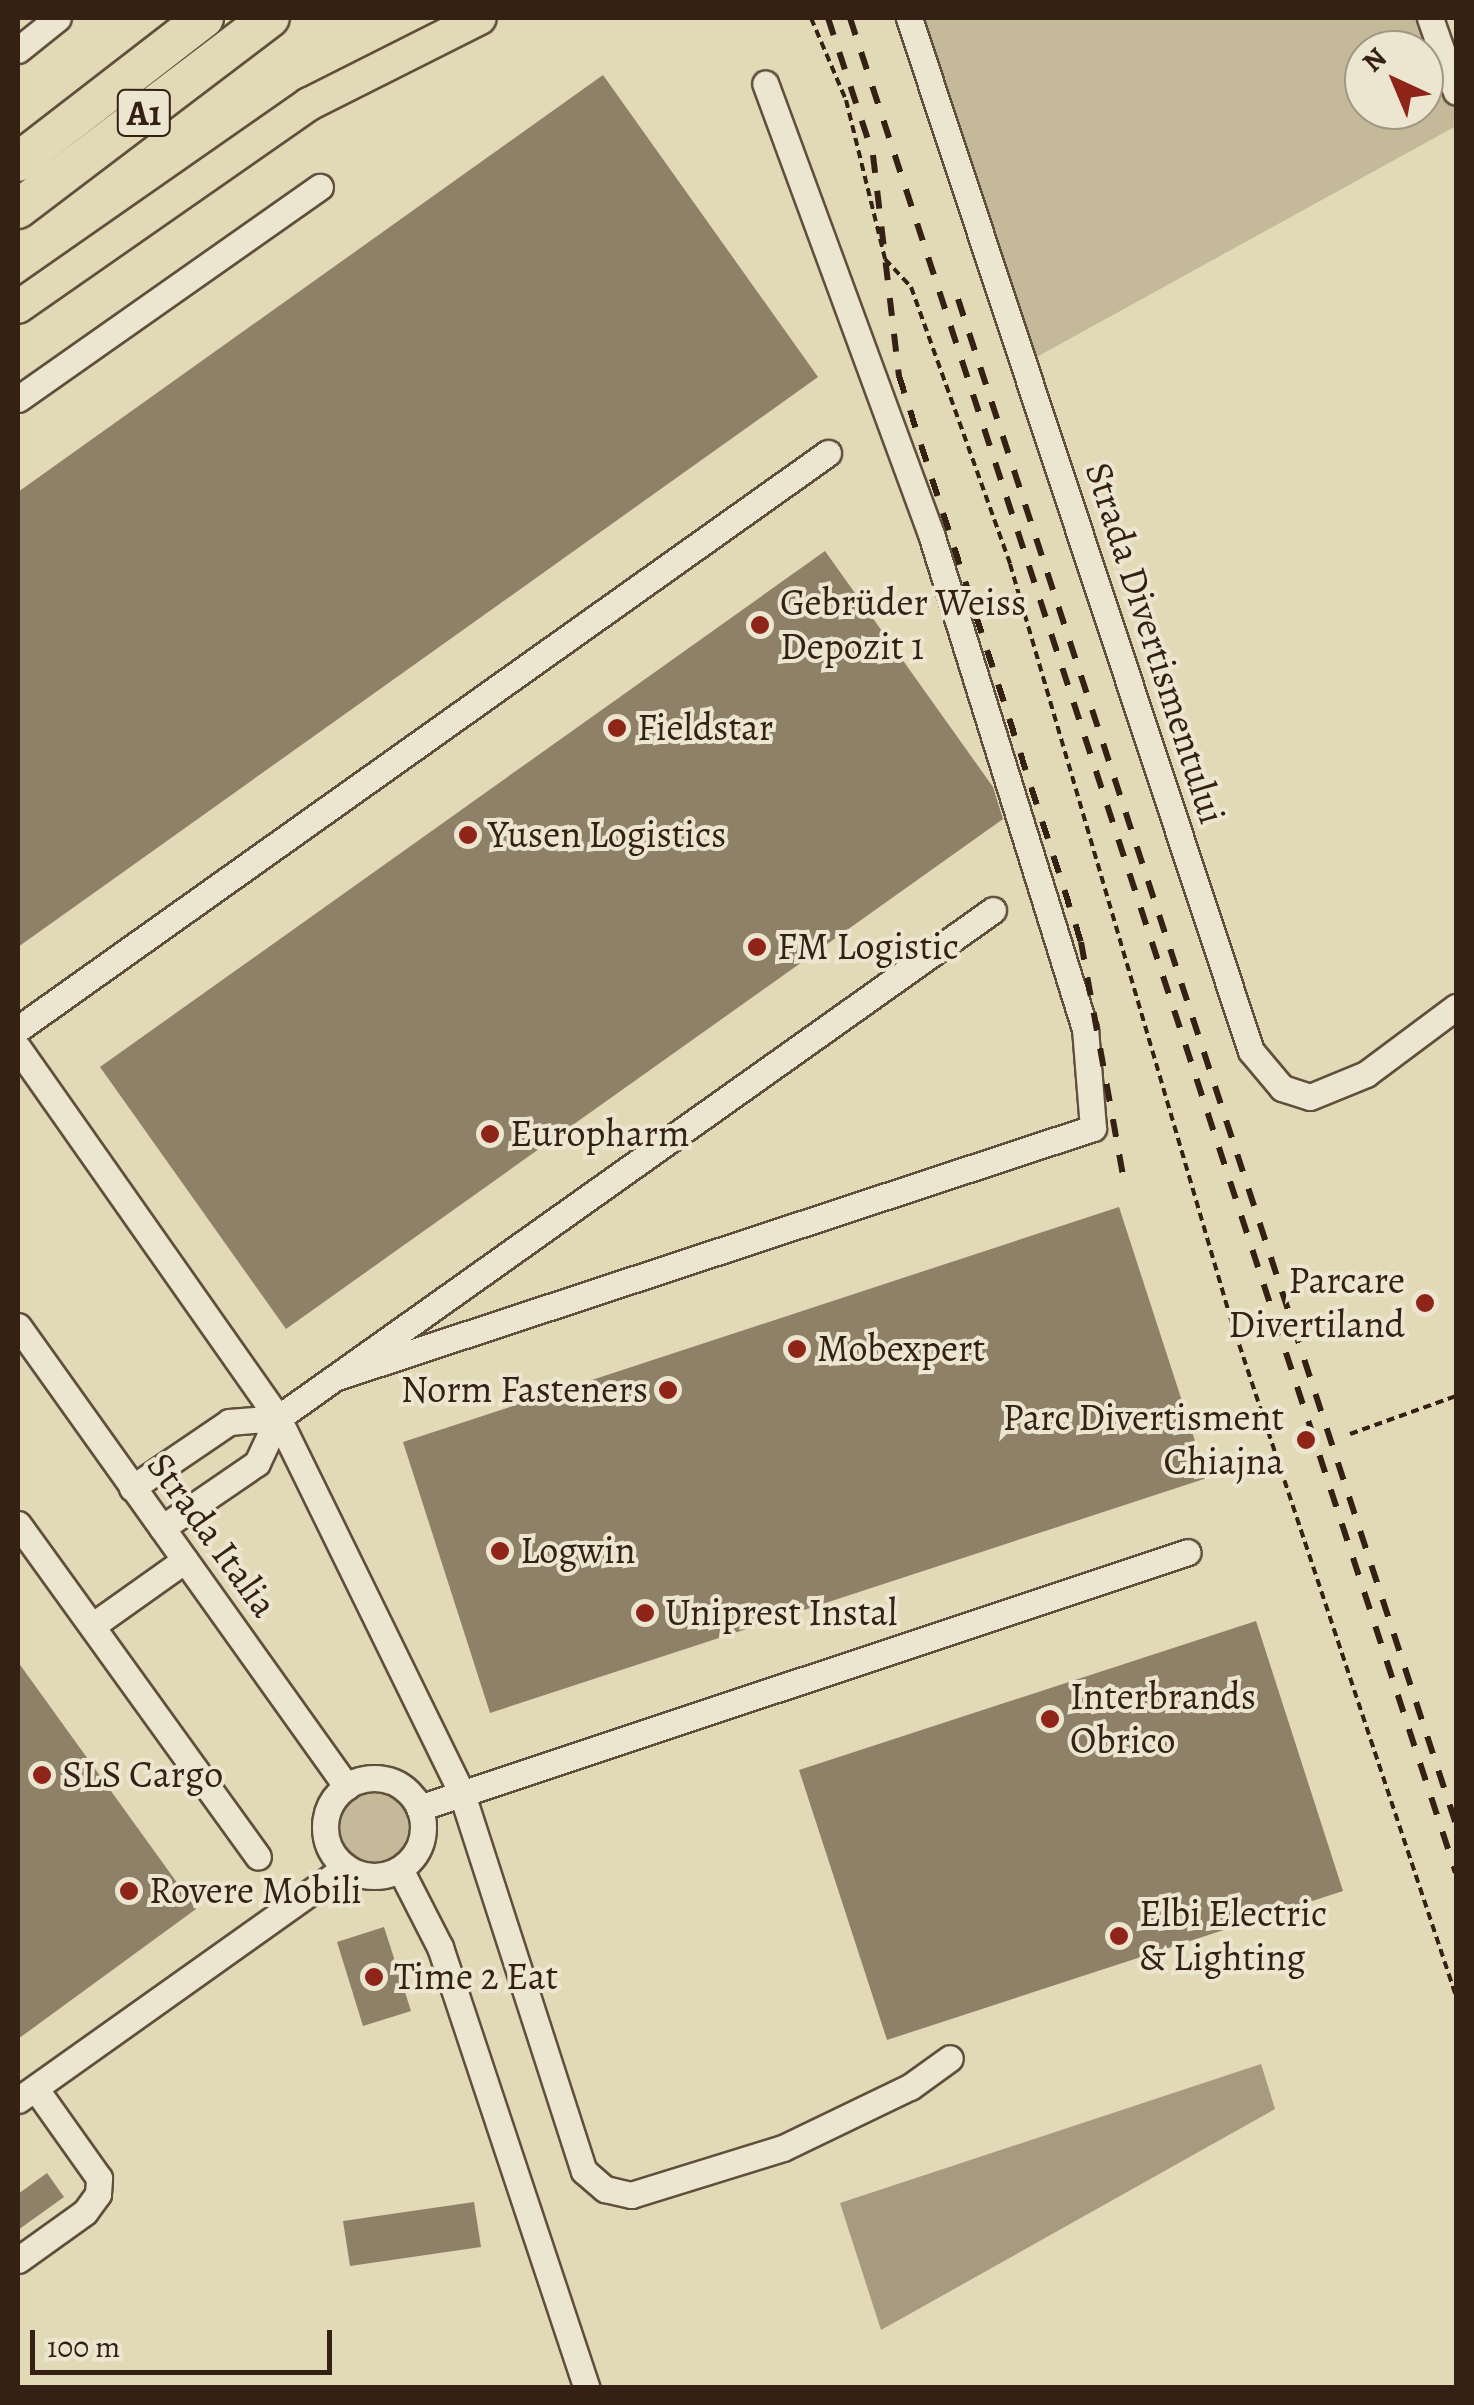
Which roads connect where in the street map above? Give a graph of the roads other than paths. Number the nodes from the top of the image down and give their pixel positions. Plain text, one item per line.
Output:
1 (58, 18) edge
2 (180, 18) edge
3 (204, 18) edge
4 (270, 18) edge
5 (480, 18) edge
6 (909, 18) edge
7 (1430, 18) edge
8 (18, 50) edge
9 (765, 84) dead end
10 (1456, 92) edge
11 (18, 138) edge
12 (18, 162) edge
13 (320, 187) dead end
14 (18, 210) edge
15 (18, 307) edge
16 (18, 399) edge
17 (828, 453) dead end
18 (993, 910) dead end
19 (1456, 1007) edge
20 (18, 1029) edge
21 (18, 1048) edge
22 (18, 1326) edge
23 (336, 1377) junction
24 (278, 1418) junction
25 (132, 1488) junction
26 (18, 1524) edge
27 (162, 1528) junction
28 (1188, 1552) dead end
29 (185, 1560) junction
30 (92, 1626) junction
31 (346, 1787) junction
32 (462, 1794) junction
33 (420, 1808) junction
34 (258, 1857) dead end
35 (346, 1867) junction
36 (400, 1869) junction
37 (950, 2058) dead end
38 (26, 2094) edge
39 (18, 2260) edge
40 (587, 2388) edge

1 - 8 street
2 - 11 highway
3 - 12 highway, A1
4 - 14 highway, A1
5 - 15 main road
6 - 19 street, Strada Divertismentului
7 - 10 street
9 - 23 street
13 - 16 street
17 - 20 street
18 - 23 street
21 - 24 street
22 - 25 street, Strada Italia
23 - 24 street
24 - 25 street
24 - 27 street
24 - 32 street
25 - 27 street, Strada Italia
26 - 30 street
27 - 29 street, Strada Italia
28 - 32 street
29 - 30 street
29 - 31 street, Strada Italia
30 - 34 street
31 - 33 street
31 - 35 street
32 - 33 street
32 - 37 street
33 - 36 street
35 - 36 street
35 - 38 street
36 - 40 street
38 - 39 street

